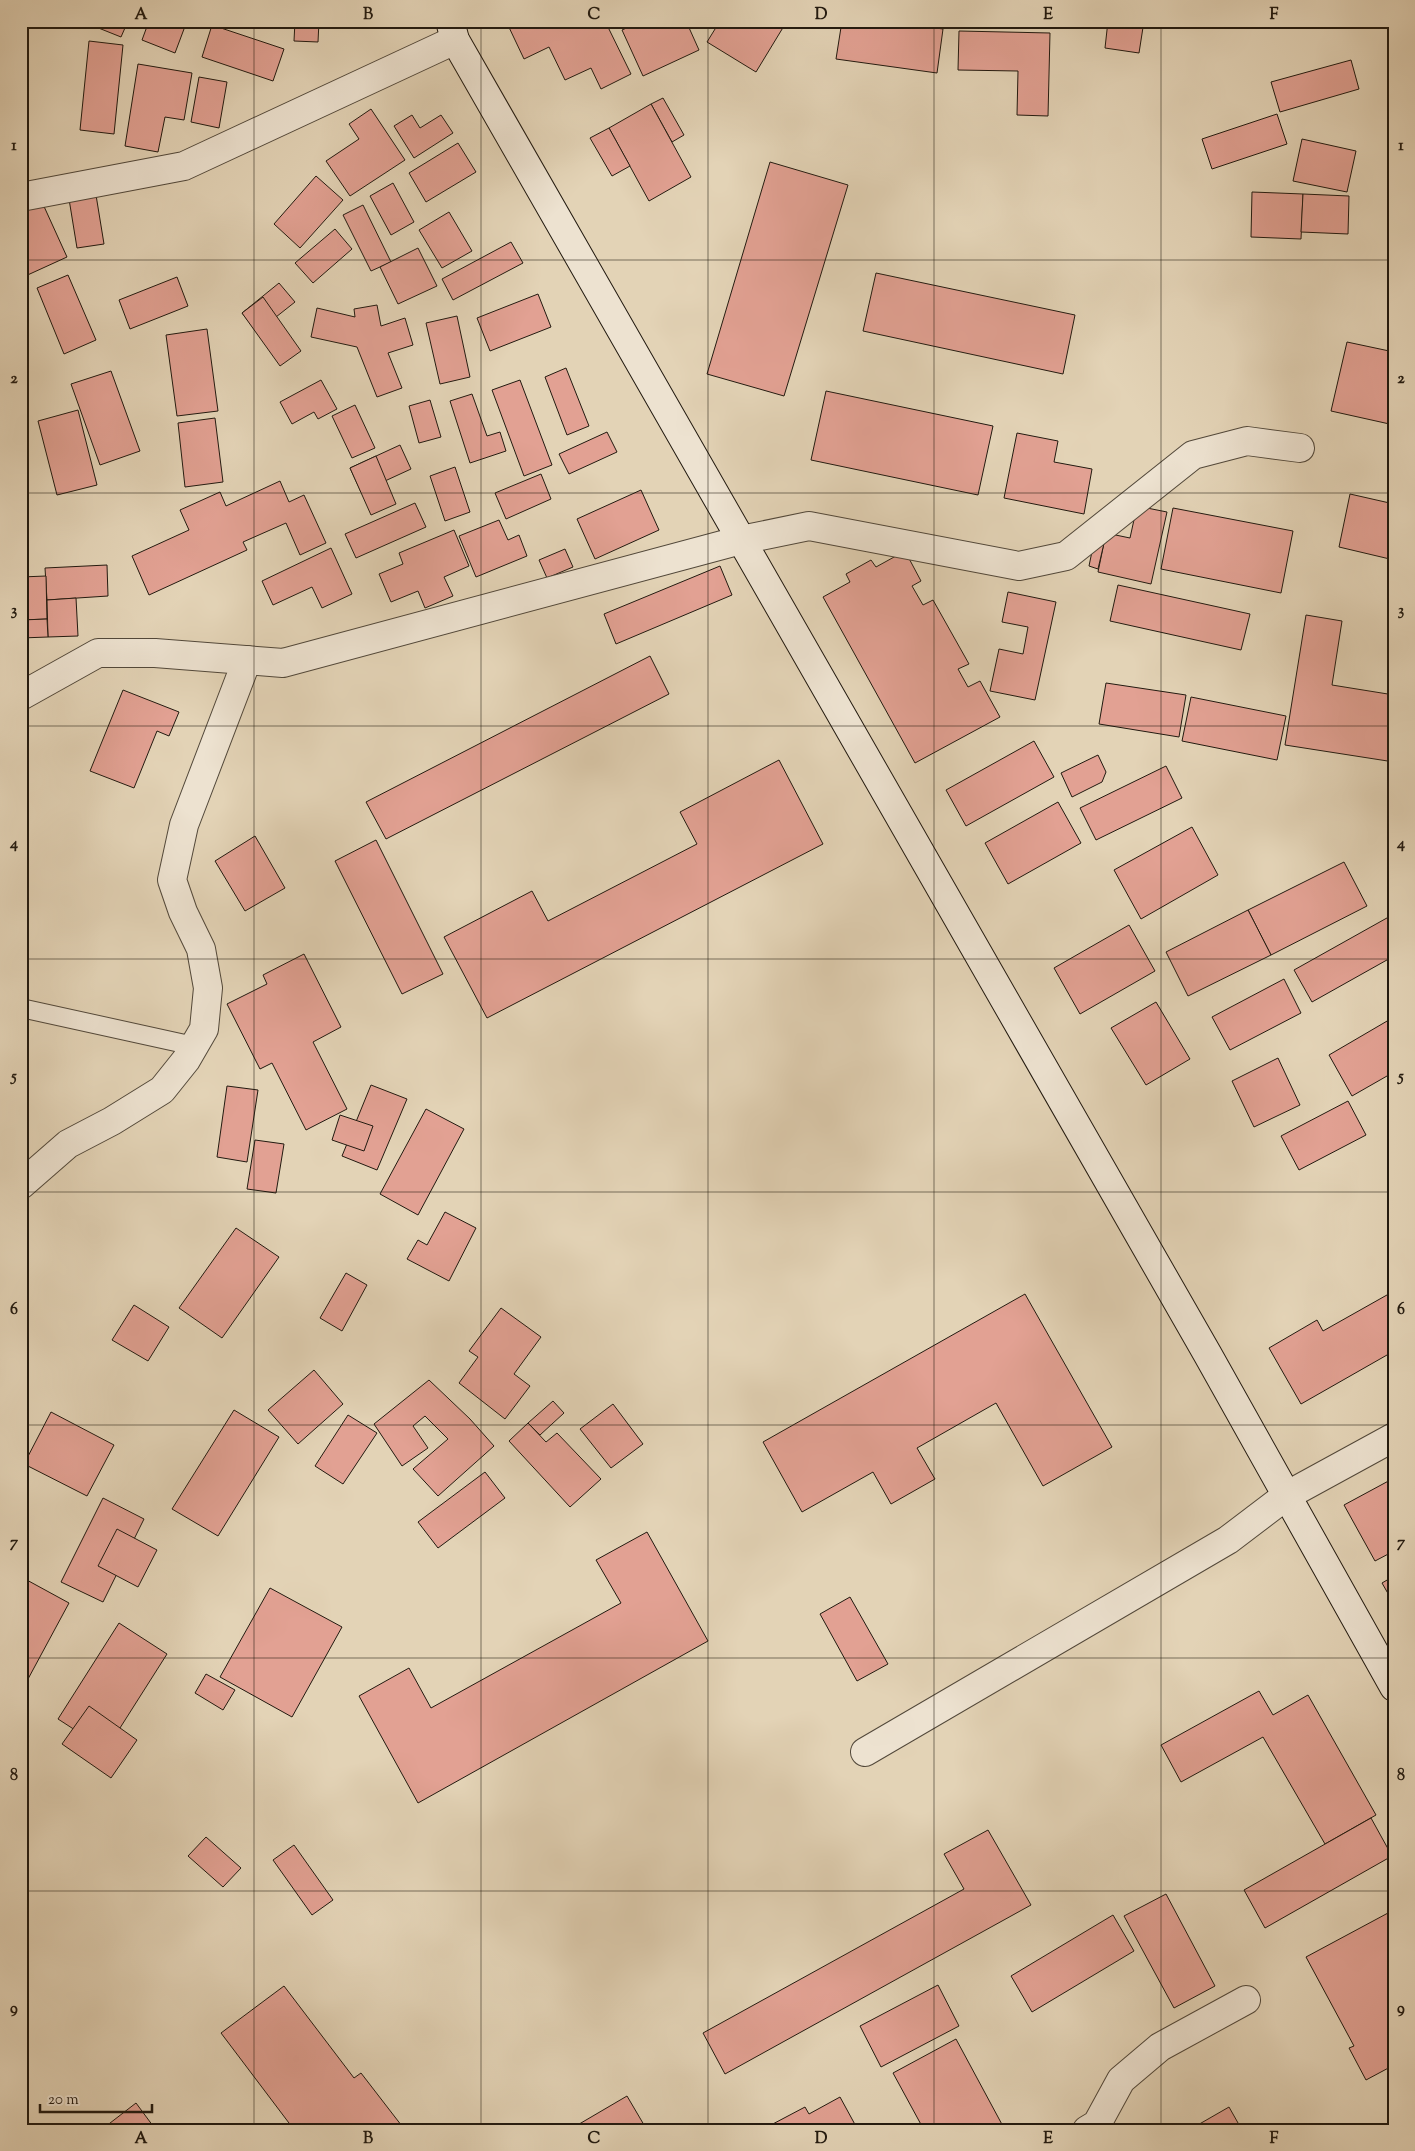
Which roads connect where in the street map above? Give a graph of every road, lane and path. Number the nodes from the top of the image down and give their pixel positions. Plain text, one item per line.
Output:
1 (452, 31) edge
2 (25, 194) edge
3 (1300, 448) dead end
4 (741, 540) junction
5 (247, 660) junction
6 (21, 696) edge
7 (21, 1008) edge
8 (194, 1046) junction
9 (21, 1185) edge
10 (1394, 1436) edge
11 (1286, 1496) junction
12 (1394, 1687) edge
13 (865, 1752) dead end
14 (1246, 2000) dead end
15 (1087, 2130) edge

1 - 2 street
1 - 4 street
3 - 4 street
4 - 5 street
4 - 11 street
5 - 6 street
5 - 8 street
7 - 8 lane
8 - 9 street
10 - 11 street
11 - 12 street
11 - 13 street
14 - 15 street

